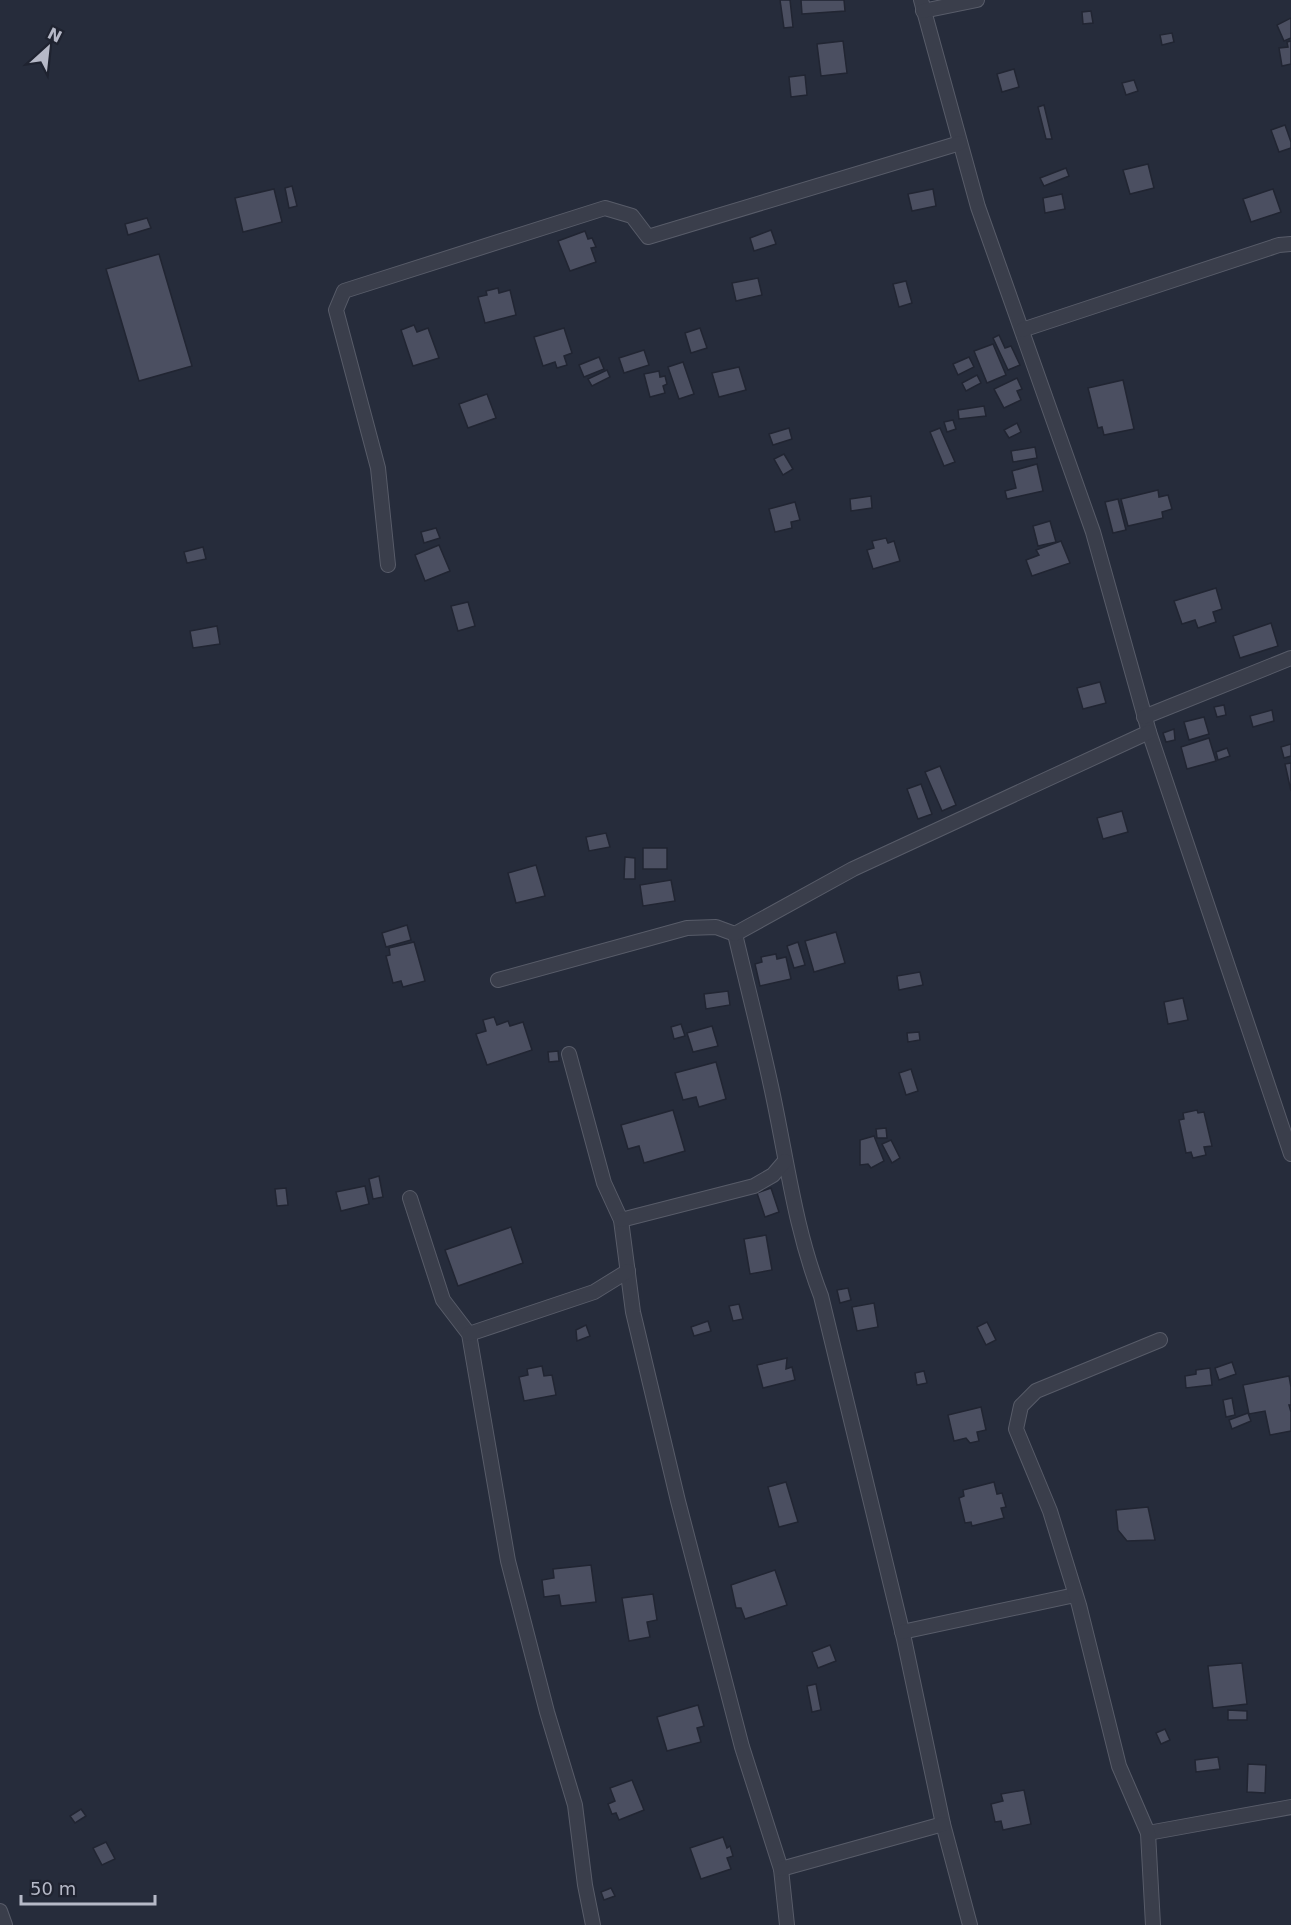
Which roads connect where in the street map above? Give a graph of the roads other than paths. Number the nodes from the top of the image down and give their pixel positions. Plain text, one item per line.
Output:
1 (977, 0) edge
2 (922, 5) edge
3 (960, 143) junction
4 (1291, 244) edge
5 (1022, 330) junction
6 (388, 565) dead end
7 (1291, 658) edge
8 (1144, 717) junction
9 (1149, 732) junction
10 (735, 934) junction
11 (498, 980) dead end
12 (569, 1054) dead end
13 (1291, 1154) edge
14 (785, 1161) junction
15 (410, 1198) dead end
16 (621, 1220) junction
17 (628, 1270) junction
18 (469, 1334) junction
19 (1161, 1340) dead end
20 (1076, 1595) junction
21 (902, 1632) junction
22 (1291, 1807) edge
23 (943, 1824) junction
24 (1148, 1833) junction
25 (781, 1869) junction
26 (0, 1911) edge
27 (1148, 1924) edge
28 (5, 1925) edge
29 (593, 1925) edge
30 (787, 1925) edge
31 (970, 1925) edge

1 - 2 street
2 - 3 street
3 - 5 street
3 - 6 street
4 - 5 street
5 - 8 street
7 - 8 street
8 - 9 street
9 - 10 street
9 - 13 street
10 - 11 street
10 - 14 street
12 - 16 street
14 - 16 street
14 - 21 street
15 - 18 street
16 - 17 street
17 - 18 street
17 - 25 street
18 - 29 street
19 - 20 street
20 - 21 street
20 - 24 street
21 - 23 street
22 - 24 street
23 - 25 street
23 - 31 street
24 - 27 street
25 - 30 street
26 - 28 street

